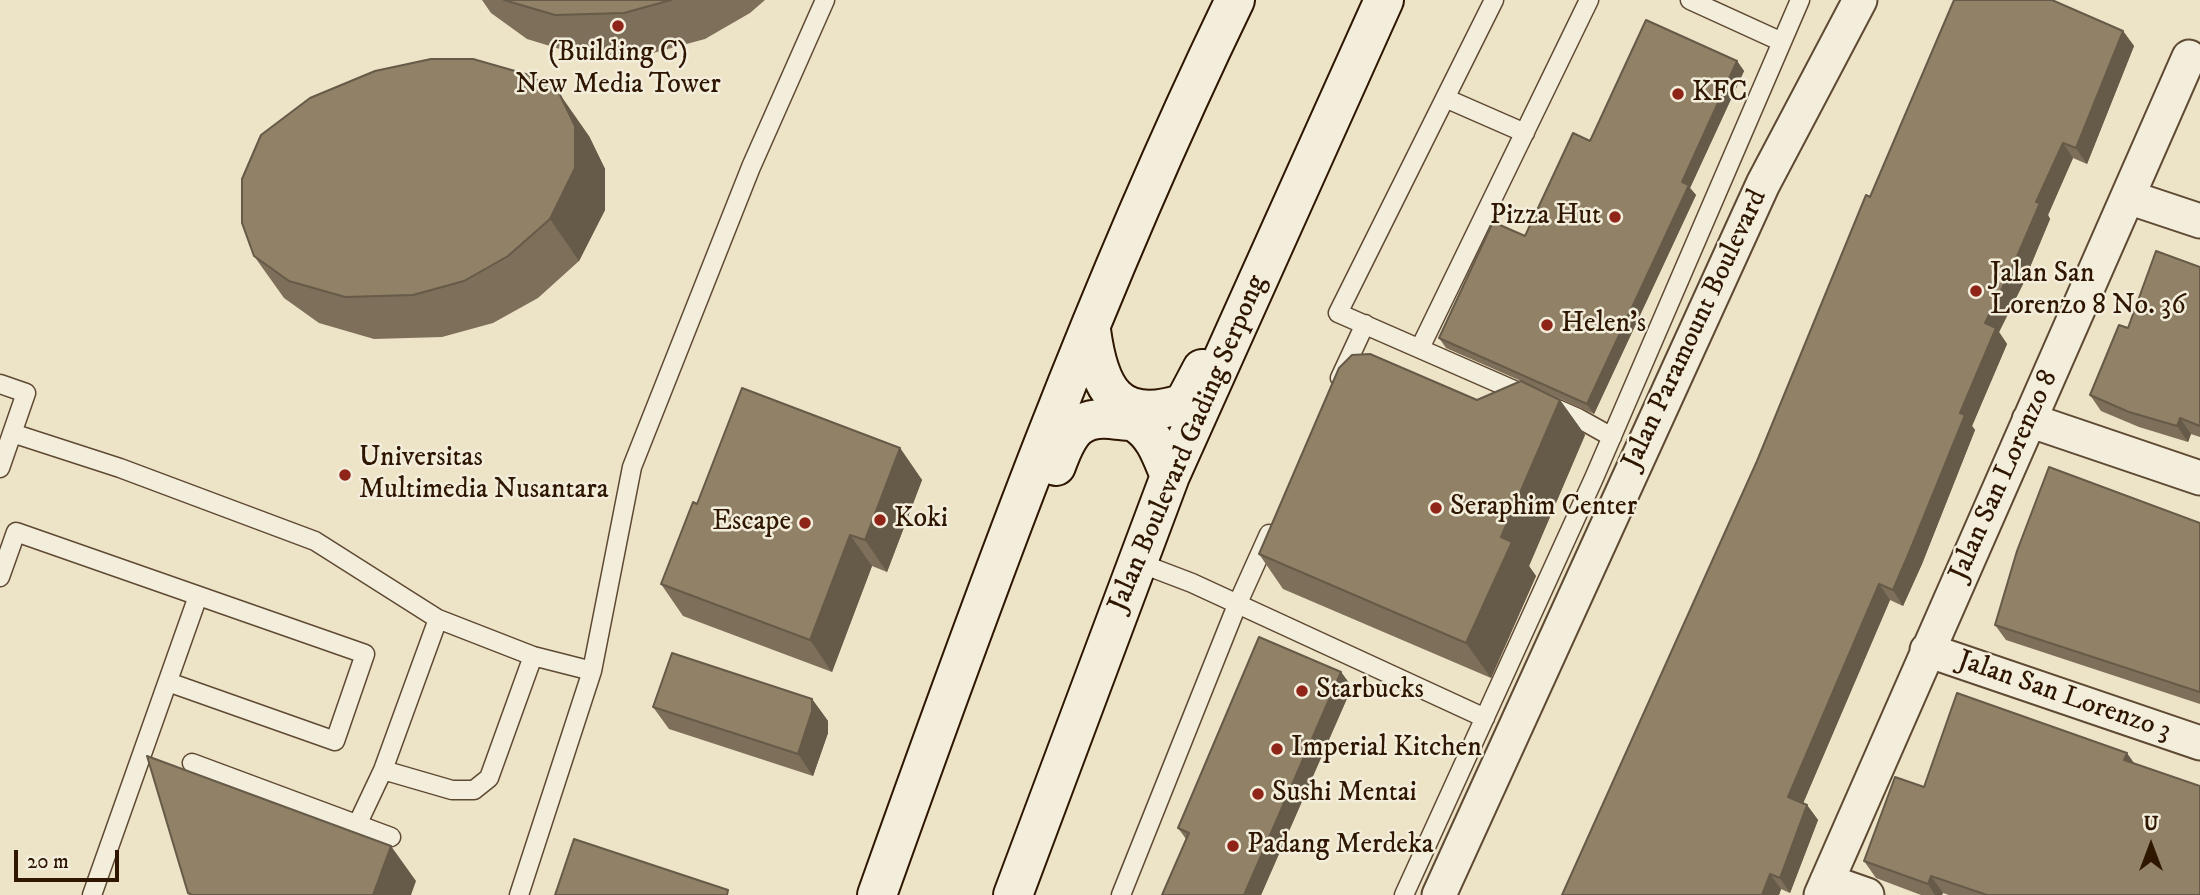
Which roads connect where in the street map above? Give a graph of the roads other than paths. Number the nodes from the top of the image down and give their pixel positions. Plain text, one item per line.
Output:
1 (825, 0) edge
2 (1235, 0) edge
3 (1384, 0) edge
4 (1494, 0) edge
5 (1589, 0) edge
6 (1690, 0) edge
7 (1800, 0) edge
8 (1860, 0) edge
9 (1782, 42) junction
10 (2189, 57) dead end
11 (1445, 98) junction
12 (1525, 133) junction
13 (2128, 197) junction
14 (1287, 212) junction
15 (2200, 221) edge
16 (1365, 324) junction
17 (1091, 330) junction
18 (1420, 348) junction
19 (0, 384) edge
20 (1335, 388) edge
21 (2029, 420) junction
22 (12, 433) junction
23 (1612, 437) junction
24 (0, 468) edge
25 (1170, 476) junction
26 (2200, 478) edge
27 (1277, 515) edge
28 (1137, 562) junction
29 (0, 577) edge
30 (986, 588) junction
31 (198, 596) junction
32 (1237, 605) junction
33 (438, 619) junction
34 (1927, 650) junction
35 (533, 656) junction
36 (592, 671) junction
37 (168, 682) junction
38 (1485, 718) junction
39 (2200, 743) edge
40 (192, 763) dead end
41 (383, 770) junction
42 (357, 825) junction
43 (391, 837) dead end
44 (1824, 888) edge
45 (92, 895) edge
46 (519, 895) edge
47 (877, 895) edge
48 (1013, 895) edge
49 (1121, 895) edge
50 (1404, 895) edge
51 (1439, 895) edge
52 (1867, 895) edge

1 - 36 lane
2 - 17 main road
3 - 14 main road, Jalan Boulevard Gading Serpong
4 - 11 lane
5 - 12 lane
6 - 9 lane
7 - 9 lane
8 - 51 street, Jalan Paramount Boulevard
9 - 23 lane
10 - 13 street, Jalan San Lorenzo 8
11 - 12 lane
11 - 16 lane
12 - 18 lane
13 - 15 street
13 - 21 street, Jalan San Lorenzo 8
14 - 17 main road
14 - 25 main road, Jalan Boulevard Gading Serpong
16 - 18 lane
16 - 20 lane
17 - 30 main road
18 - 23 lane
19 - 22 lane
21 - 26 street
21 - 34 street, Jalan San Lorenzo 8
22 - 24 lane
22 - 33 lane
23 - 38 lane
25 - 28 main road, Jalan Boulevard Gading Serpong
25 - 30 main road
27 - 32 lane
28 - 32 lane
28 - 48 main road, Jalan Boulevard Gading Serpong
29 - 31 lane
30 - 47 main road
31 - 37 lane
31 - 37 lane
32 - 38 lane
32 - 49 lane
33 - 35 lane
33 - 41 lane
34 - 39 street, Jalan San Lorenzo 3
34 - 44 street, Jalan San Lorenzo 8
35 - 36 lane
35 - 41 lane
36 - 46 lane
37 - 45 lane
38 - 50 lane
40 - 42 lane
41 - 42 lane
42 - 43 lane
44 - 52 street

